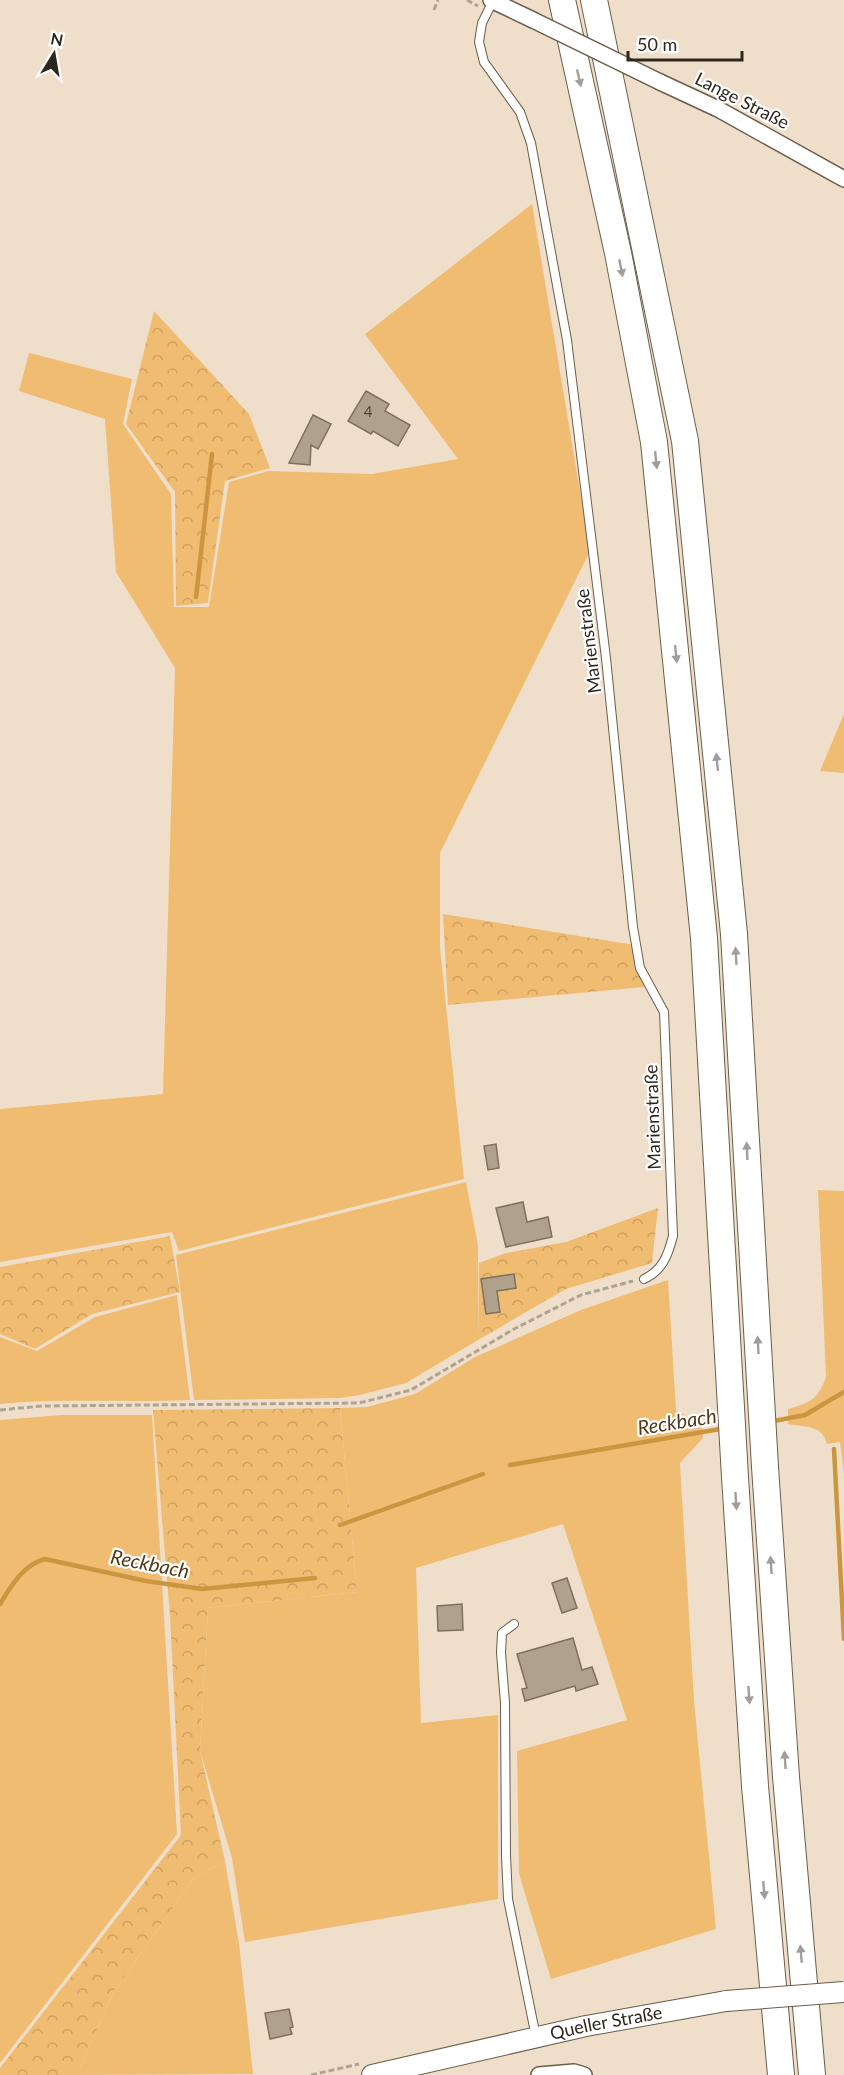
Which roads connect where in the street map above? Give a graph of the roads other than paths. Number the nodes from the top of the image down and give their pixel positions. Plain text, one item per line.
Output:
1 (492, 0) edge
2 (562, 0) edge
3 (594, 0) edge
4 (844, 179) edge
5 (644, 1279) road end
6 (514, 1624) dead end
7 (844, 1992) edge
8 (536, 2037) junction
9 (372, 2075) edge
10 (539, 2075) edge
11 (584, 2075) edge
12 (781, 2075) edge
13 (812, 2075) edge

1 - 4 street, Lange Straße, bridge
1 - 5 lane, Marienstraße
2 -> 12 highway
13 -> 3 highway
6 - 8 lane
7 - 8 street, Queller Straße, bridge
8 - 9 street, Queller Straße
10 - 11 street

